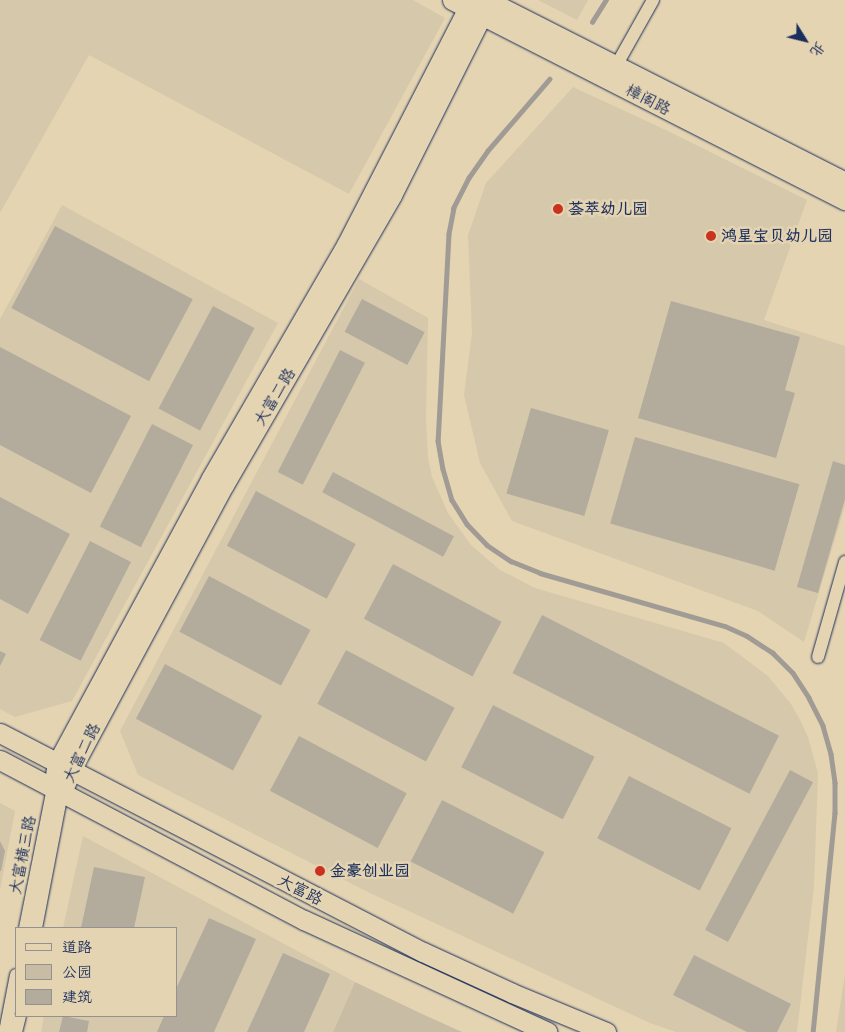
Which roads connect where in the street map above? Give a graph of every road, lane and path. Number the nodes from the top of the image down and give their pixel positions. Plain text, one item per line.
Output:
1 (653, 0) edge
2 (475, 4) edge
3 (616, 66) junction
4 (845, 182) edge
5 (845, 200) edge
6 (845, 562) edge
7 (818, 657) dead end
8 (0, 733) edge
9 (0, 760) edge
10 (64, 767) junction
11 (58, 791) junction
12 (25, 927) edge
13 (36, 927) edge
14 (15, 980) edge
15 (20, 1017) edge
16 (5, 1032) edge
17 (16, 1032) edge
18 (548, 1032) edge
19 (606, 1032) edge

1 - 3 street
2 - 3 street, 樟阁路
2 - 5 street, 樟阁路
2 - 10 street, 大富二路
3 - 4 street, 樟阁路
6 - 7 street
8 - 10 street, 大富路
9 - 11 street, 大富路
10 - 11 street, 大富二路
10 - 19 street, 大富路
11 - 12 street, 大富横三路
11 - 13 street, 大富横三路
11 - 18 street, 大富路
14 - 16 street
15 - 17 street

